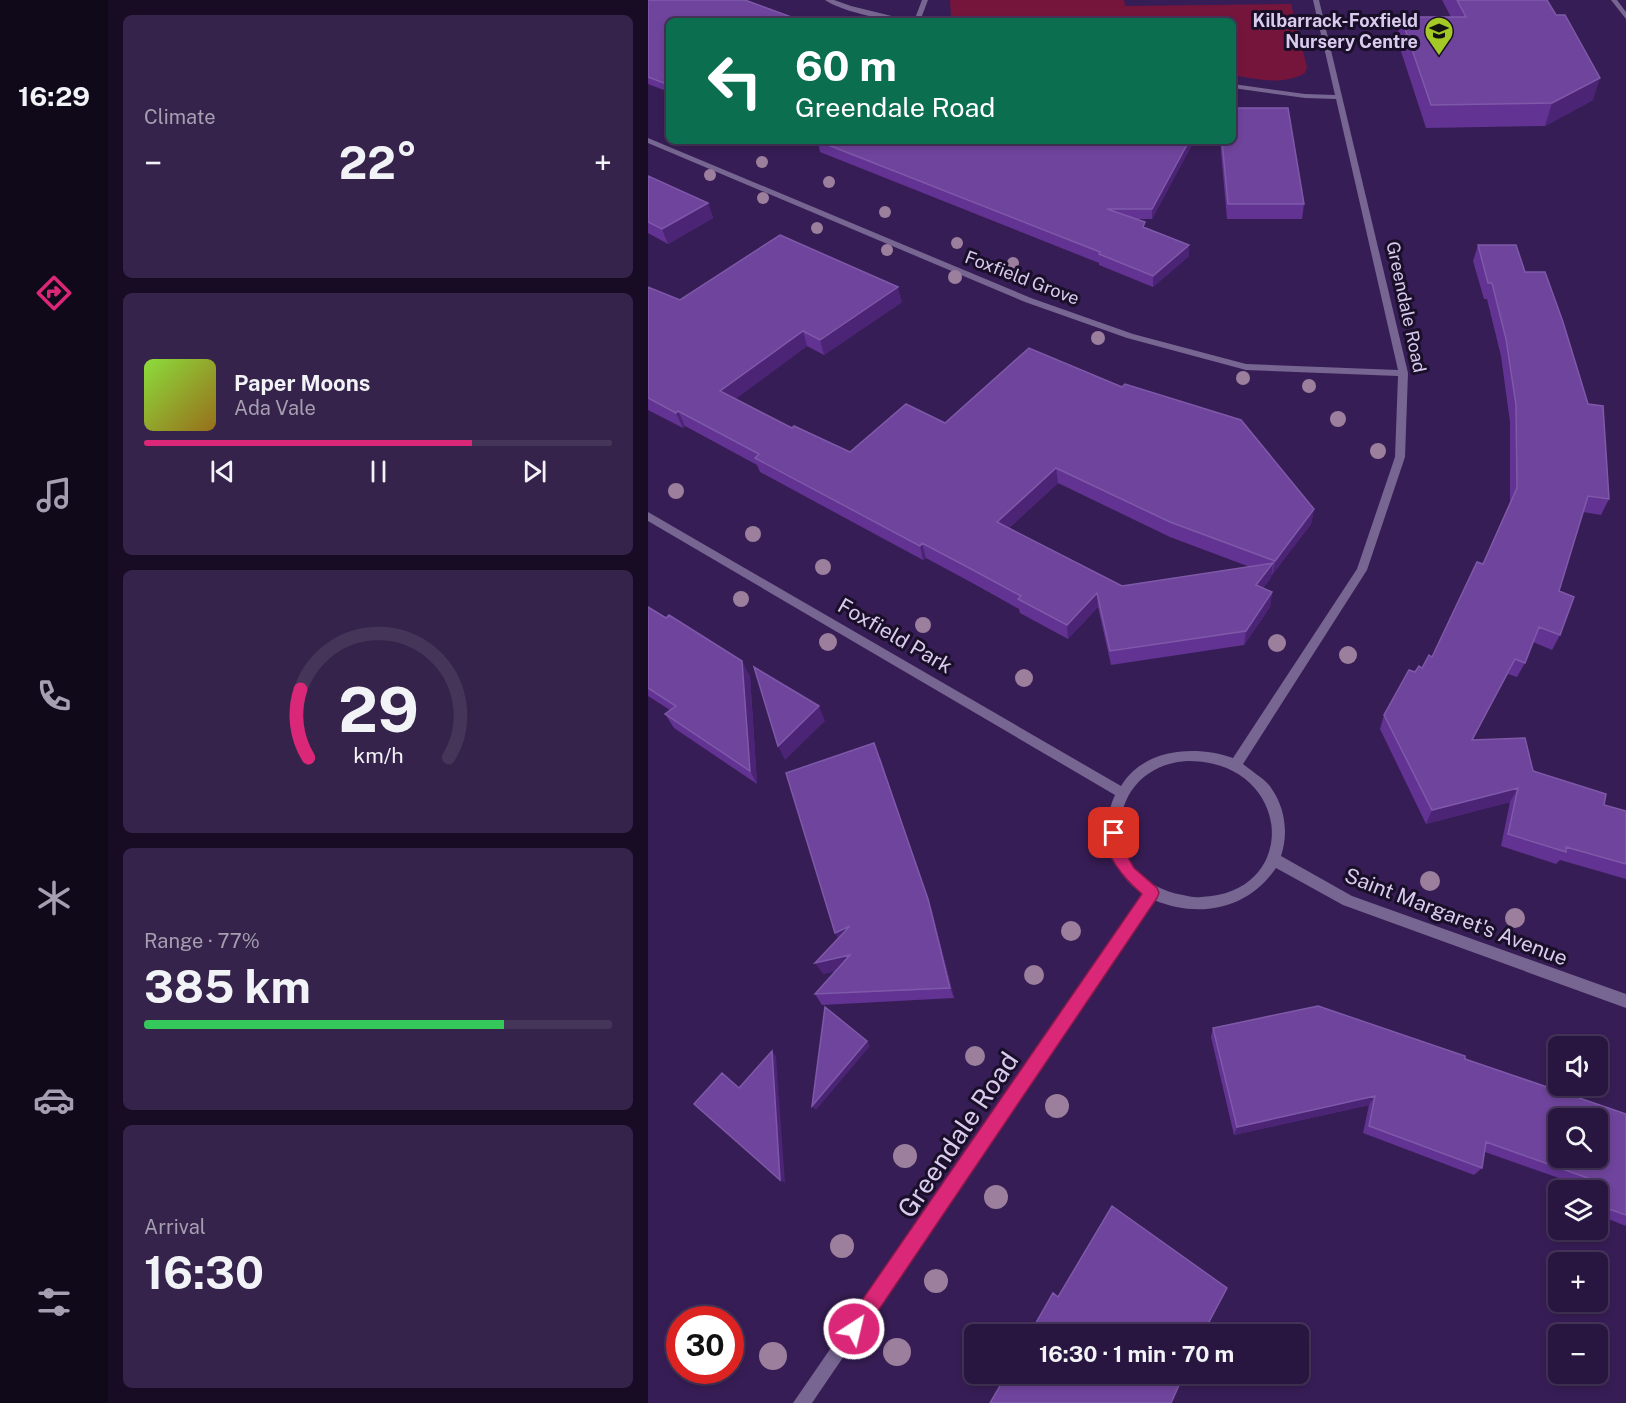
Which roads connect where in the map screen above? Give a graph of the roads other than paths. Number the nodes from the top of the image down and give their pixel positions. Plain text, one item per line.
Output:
1 (828, 0) edge
2 (925, 0) edge
3 (1316, 0) edge
4 (1614, 0) edge
5 (1626, 17) edge
6 (895, 18) edge
7 (918, 18) edge
8 (1236, 86) edge
9 (1340, 97) junction
10 (648, 140) edge
11 (1403, 373) junction
12 (648, 516) edge
13 (1236, 765) junction
14 (1122, 793) junction
15 (1275, 860) junction
16 (1151, 893) junction
17 (1626, 1001) edge
18 (802, 1403) edge

1 - 6 street
2 - 7 street
3 - 9 street, Greendale Road
4 - 5 street
8 - 9 street
9 - 11 street, Greendale Road
10 - 11 street, Foxfield Grove
11 - 13 street, Greendale Road
12 - 14 street, Foxfield Park
13 - 14 street
13 - 15 street
14 - 16 street
15 - 16 street
15 - 17 street, Saint Margaret's Avenue
16 - 18 street, Greendale Road

